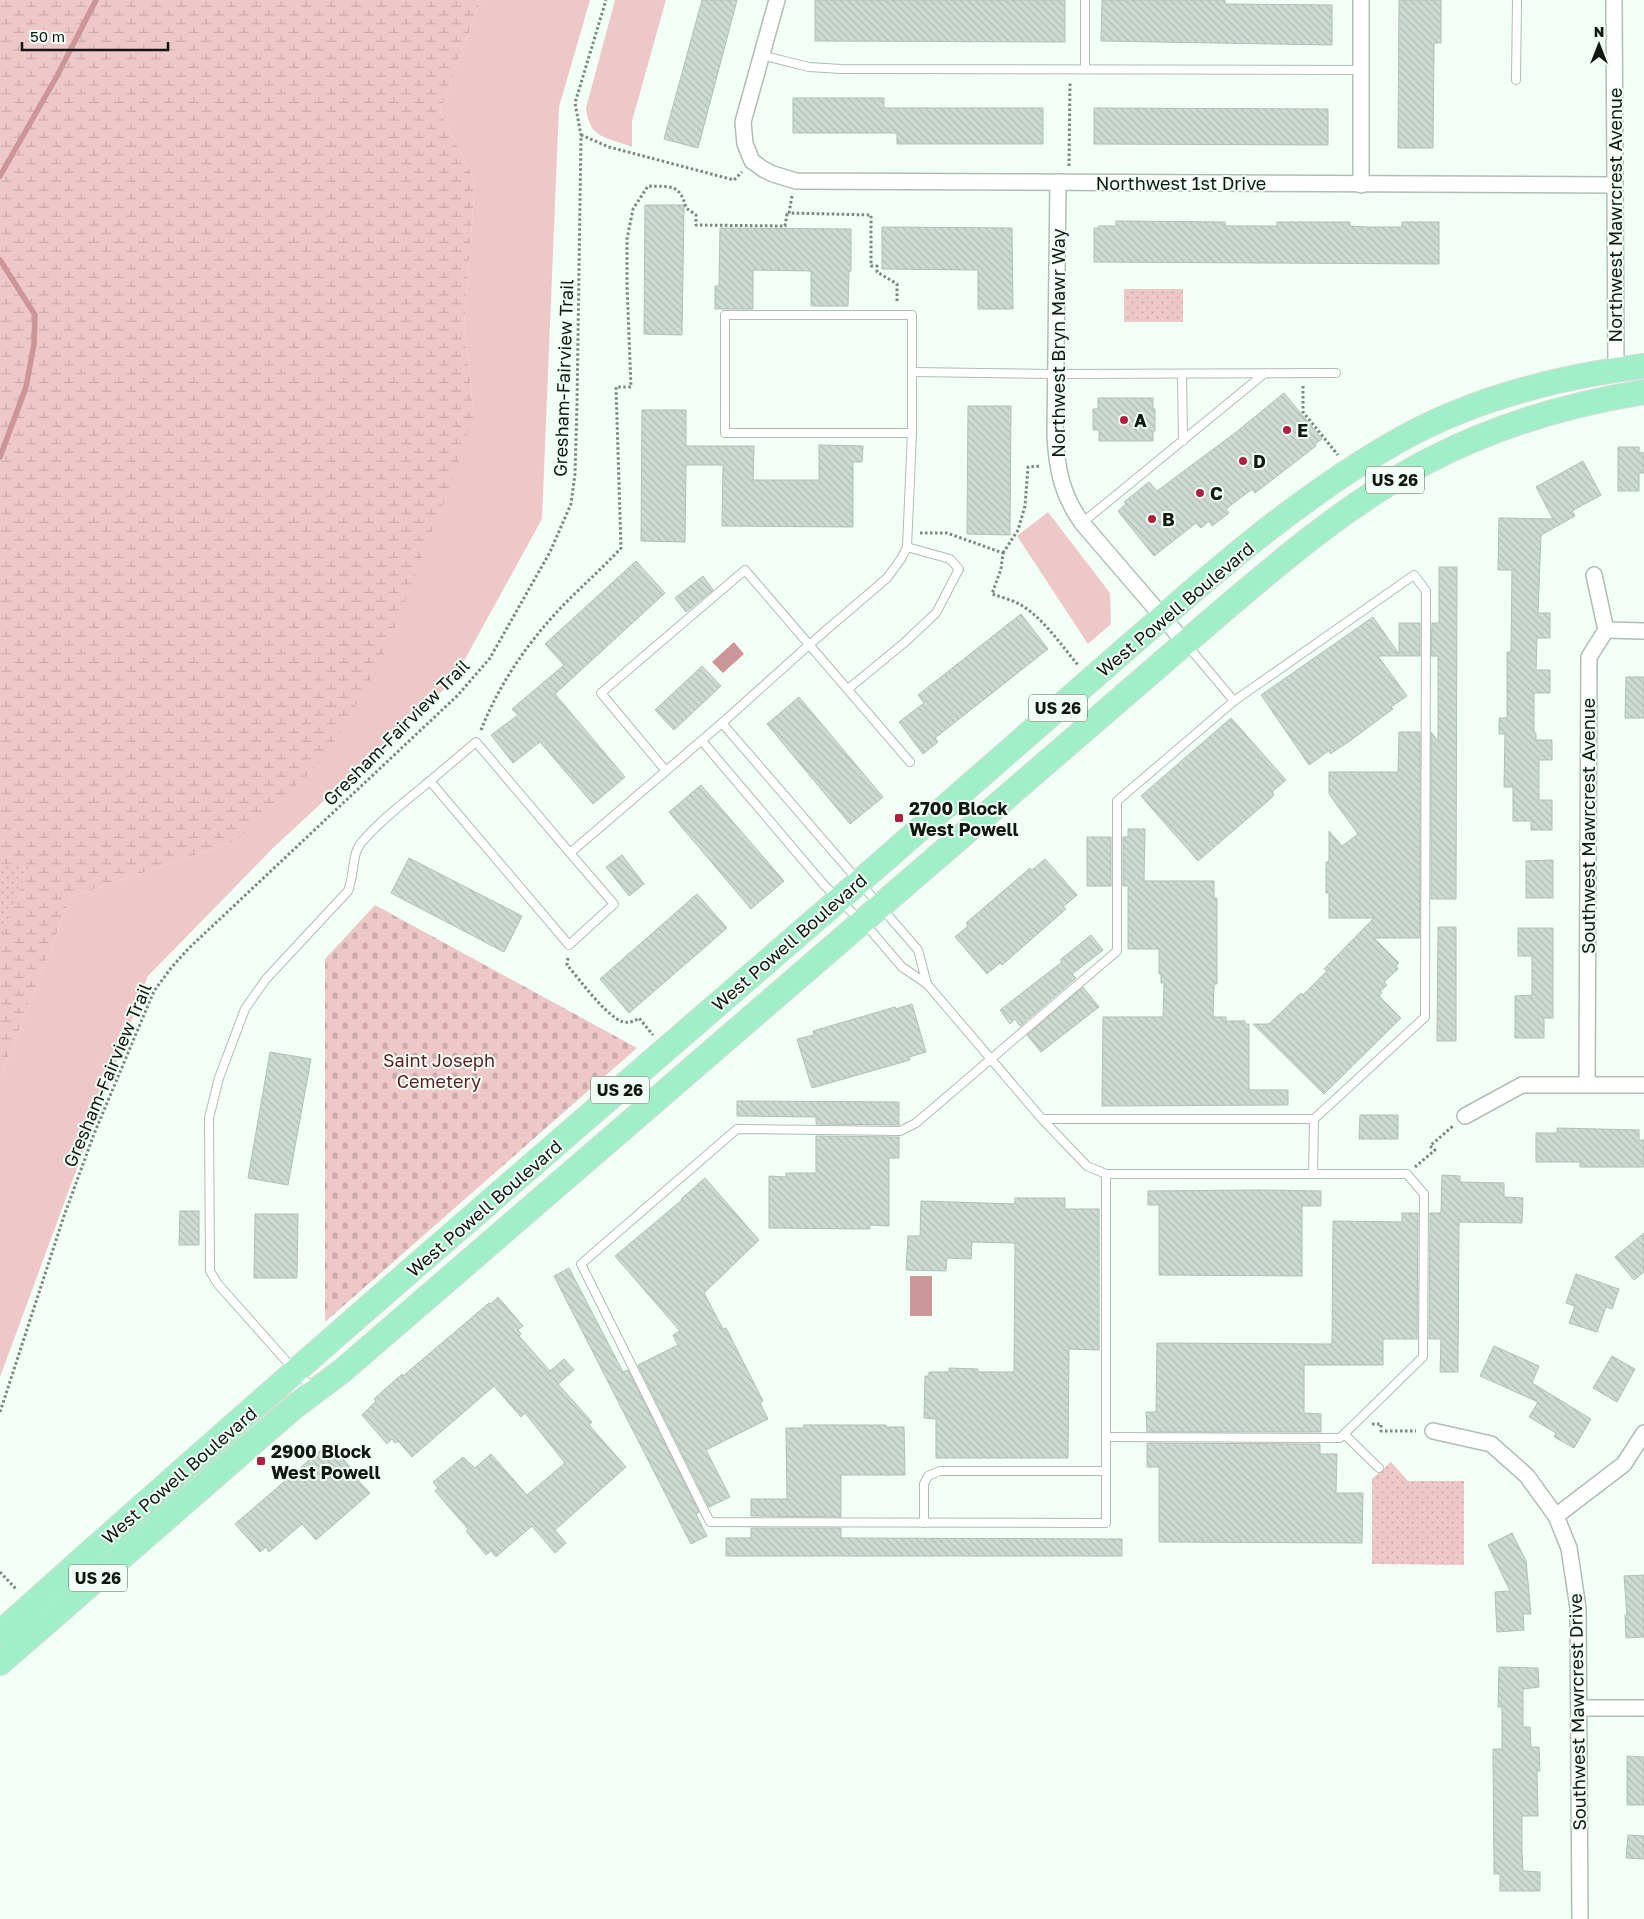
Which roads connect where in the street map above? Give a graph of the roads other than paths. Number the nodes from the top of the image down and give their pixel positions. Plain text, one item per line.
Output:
1 (776, 0) edge
2 (1085, 0) edge
3 (1361, 0) edge
4 (1517, 0) edge
5 (1614, 0) edge
6 (761, 55) junction
7 (1085, 69) junction
8 (1360, 70) junction
9 (1516, 80) dead end
10 (1063, 182) junction
11 (1361, 185) junction
12 (1615, 185) junction
13 (1644, 366) edge
14 (1616, 369) junction
15 (912, 372) junction
16 (1265, 373) junction
17 (1336, 373) dead end
18 (1056, 374) junction
19 (1182, 374) junction
20 (1644, 392) edge
21 (912, 433) junction
22 (1183, 441) junction
23 (1082, 523) junction
24 (907, 547) junction
25 (1594, 575) dead end
26 (1162, 617) junction
27 (1606, 630) junction
28 (1644, 630) edge
29 (1185, 643) junction
30 (810, 644) junction
31 (848, 689) junction
32 (1234, 701) junction
33 (722, 723) junction
34 (702, 741) junction
35 (910, 762) dead end
36 (666, 771) junction
37 (430, 781) junction
38 (570, 853) junction
39 (859, 882) junction
40 (839, 899) junction
41 (881, 905) junction
42 (862, 922) junction
43 (927, 984) junction
44 (991, 1058) junction
45 (1587, 1084) junction
46 (1644, 1085) edge
47 (1465, 1116) road end
48 (1042, 1119) junction
49 (1314, 1120) junction
50 (1106, 1174) junction
51 (1313, 1174) junction
52 (296, 1372) junction
53 (316, 1391) junction
54 (1433, 1431) road end
55 (1644, 1433) edge
56 (1344, 1434) junction
57 (1106, 1437) junction
58 (1379, 1468) dead end
59 (1106, 1471) junction
60 (1556, 1516) junction
61 (924, 1523) junction
62 (0, 1633) edge
63 (0, 1663) edge
64 (1579, 1708) junction
65 (1644, 1708) edge
66 (1580, 1919) edge

1 - 6 street
2 - 7 lane
3 - 8 street
4 - 9 lane
5 - 12 street, Northwest Mawrcrest Avenue
6 - 7 lane
6 - 10 street, Northwest 1st Drive
7 - 8 lane
8 - 11 street
10 - 11 street, Northwest 1st Drive
10 - 18 street, Northwest Bryn Mawr Way
11 - 12 street, Northwest 1st Drive
12 - 14 street, Northwest Mawrcrest Avenue
13 - 14 main road, West Powell Boulevard / US 26
14 - 26 main road, West Powell Boulevard / US 26
15 - 18 lane
15 - 21 lane
15 - 21 lane
16 - 17 lane
16 - 19 lane
16 - 22 lane
18 - 19 lane
18 - 23 street, Northwest Bryn Mawr Way
19 - 22 lane
20 - 29 main road, West Powell Boulevard / US 26
21 - 24 lane
22 - 23 lane
23 - 26 street, Northwest Bryn Mawr Way
24 - 30 lane
24 - 31 lane
25 - 27 street
26 - 29 street
26 - 39 main road, West Powell Boulevard / US 26
27 - 28 street
27 - 45 street, Southwest Mawrcrest Avenue
29 - 32 lane
29 - 41 main road, West Powell Boulevard / US 26
30 - 31 lane
30 - 33 lane
30 - 36 lane
31 - 35 lane
32 - 44 lane
32 - 49 lane
33 - 34 lane
33 - 39 lane
34 - 36 lane
34 - 40 lane
36 - 38 lane
37 - 38 lane
37 - 38 lane
37 - 52 lane
39 - 40 main road, West Powell Boulevard / US 26
39 - 41 lane
40 - 42 lane
40 - 52 main road, West Powell Boulevard / US 26
41 - 42 main road, West Powell Boulevard / US 26
41 - 43 lane
42 - 43 lane
42 - 53 main road, West Powell Boulevard / US 26
43 - 44 lane
44 - 48 lane
44 - 61 lane
45 - 46 street
45 - 47 street
48 - 49 lane
48 - 50 lane
49 - 51 lane
50 - 51 lane
50 - 57 lane
51 - 56 lane
52 - 53 lane
52 - 62 main road, West Powell Boulevard / US 26
53 - 63 main road, West Powell Boulevard / US 26
54 - 60 street, Southwest Mawrcrest Drive
55 - 60 street
56 - 57 lane
56 - 58 lane
57 - 59 lane
59 - 61 lane
59 - 61 lane
60 - 64 street, Southwest Mawrcrest Drive
64 - 65 street
64 - 66 street, Southwest Mawrcrest Drive

